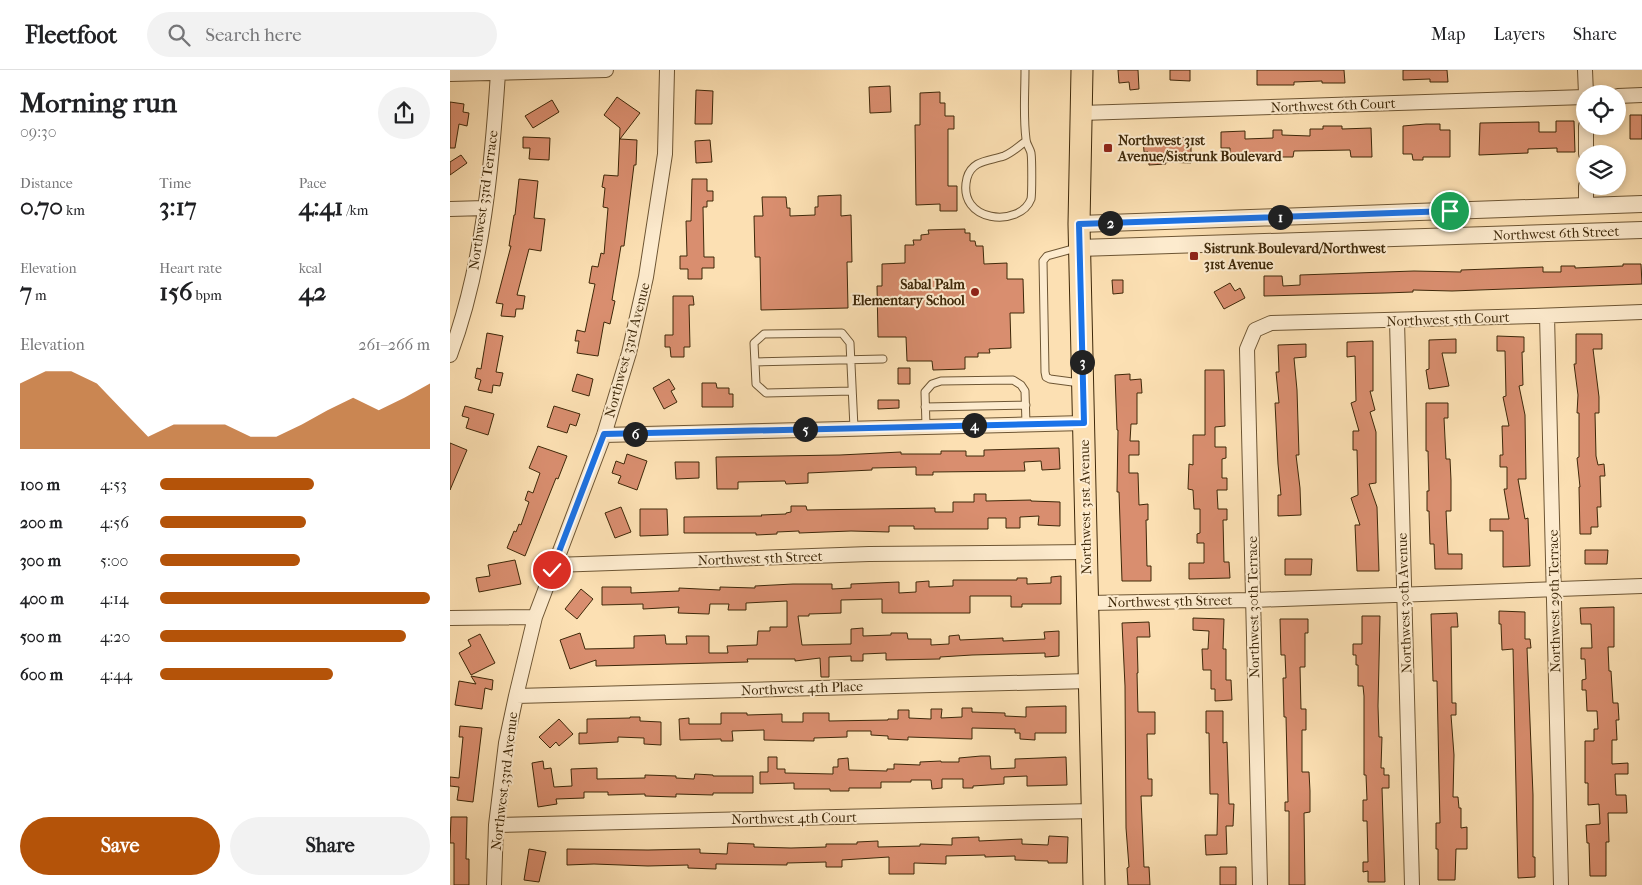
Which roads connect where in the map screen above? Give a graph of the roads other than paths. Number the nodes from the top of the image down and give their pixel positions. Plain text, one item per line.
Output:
1 (606, 70) edge
2 (668, 70) edge
3 (1025, 70) edge
4 (1082, 70) edge
5 (1585, 70) edge
6 (498, 72) junction
7 (450, 74) edge
8 (1585, 85) edge
9 (1576, 95) edge
10 (1642, 95) edge
11 (1626, 96) edge
12 (1081, 113) junction
13 (1026, 141) junction
14 (1586, 195) edge
15 (1642, 204) edge
16 (1586, 206) junction
17 (485, 208) junction
18 (450, 209) edge
19 (1079, 224) junction
20 (1642, 230) edge
21 (1079, 248) junction
22 (1642, 312) edge
23 (1546, 316) junction
24 (1396, 320) junction
25 (1255, 330) joint
26 (451, 347) edge
27 (883, 359) dead end
28 (850, 360) junction
29 (755, 362) junction
30 (1083, 383) junction
31 (852, 390) junction
32 (1026, 405) junction
33 (925, 407) junction
34 (1084, 423) junction
35 (1026, 424) junction
36 (926, 426) junction
37 (854, 428) junction
38 (604, 434) junction
39 (1086, 552) junction
40 (554, 565) junction
41 (1642, 586) edge
42 (1554, 589) junction
43 (1404, 594) junction
44 (1252, 600) junction
45 (1088, 603) junction
46 (535, 617) junction
47 (450, 618) edge
48 (1089, 681) junction
49 (516, 696) junction
50 (1092, 811) junction
51 (496, 825) junction
52 (494, 885) edge
53 (1094, 885) edge
54 (1260, 885) edge
55 (1412, 885) edge
56 (1561, 885) edge

1 - 6 street
2 - 38 street, Northwest 33rd Avenue
3 - 13 lane
4 - 12 main road, Northwest 31st Avenue
5 - 8 street
6 - 7 street
6 - 17 street, Northwest 33rd Terrace
9 - 12 street, Northwest 6th Court
10 - 11 street
12 - 19 main road, Northwest 31st Avenue
13 - 13 lane
14 - 16 street
15 - 16 street, Northwest 6th Street
16 - 19 street, Northwest 6th Street
17 - 18 street
17 - 26 street, Northwest 33rd Terrace
19 - 21 main road, Northwest 31st Avenue
20 - 21 street, Northwest 6th Street
21 - 30 main road, Northwest 31st Avenue
21 - 30 lane
22 - 23 street, Northwest 5th Court
23 - 24 street, Northwest 5th Court
23 - 42 street, Northwest 29th Terrace
24 - 25 street, Northwest 5th Court
24 - 43 street, Northwest 30th Avenue
25 - 44 street, Northwest 30th Terrace
27 - 28 lane
28 - 29 lane
28 - 29 lane
28 - 31 lane
29 - 31 lane
30 - 34 main road, Northwest 31st Avenue
31 - 37 lane
32 - 33 lane
32 - 33 lane
32 - 35 lane
33 - 36 lane
34 - 35 street
34 - 39 main road, Northwest 31st Avenue
35 - 36 street
36 - 37 street
37 - 38 street
38 - 40 street, Northwest 33rd Avenue
39 - 40 street, Northwest 5th Street
39 - 45 main road, Northwest 31st Avenue
40 - 46 street, Northwest 33rd Avenue
41 - 42 street, Northwest 5th Street
42 - 43 street, Northwest 5th Street
42 - 56 street, Northwest 29th Terrace
43 - 44 street, Northwest 5th Street
43 - 55 street, Northwest 30th Avenue
44 - 45 street, Northwest 5th Street
44 - 54 street, Northwest 30th Terrace
45 - 48 main road, Northwest 31st Avenue
46 - 47 street
46 - 49 street, Northwest 33rd Avenue
48 - 49 street, Northwest 4th Place
48 - 50 main road, Northwest 31st Avenue
49 - 51 street, Northwest 33rd Avenue
50 - 51 street, Northwest 4th Court
50 - 53 main road, Northwest 31st Avenue
51 - 52 street, Northwest 33rd Avenue

